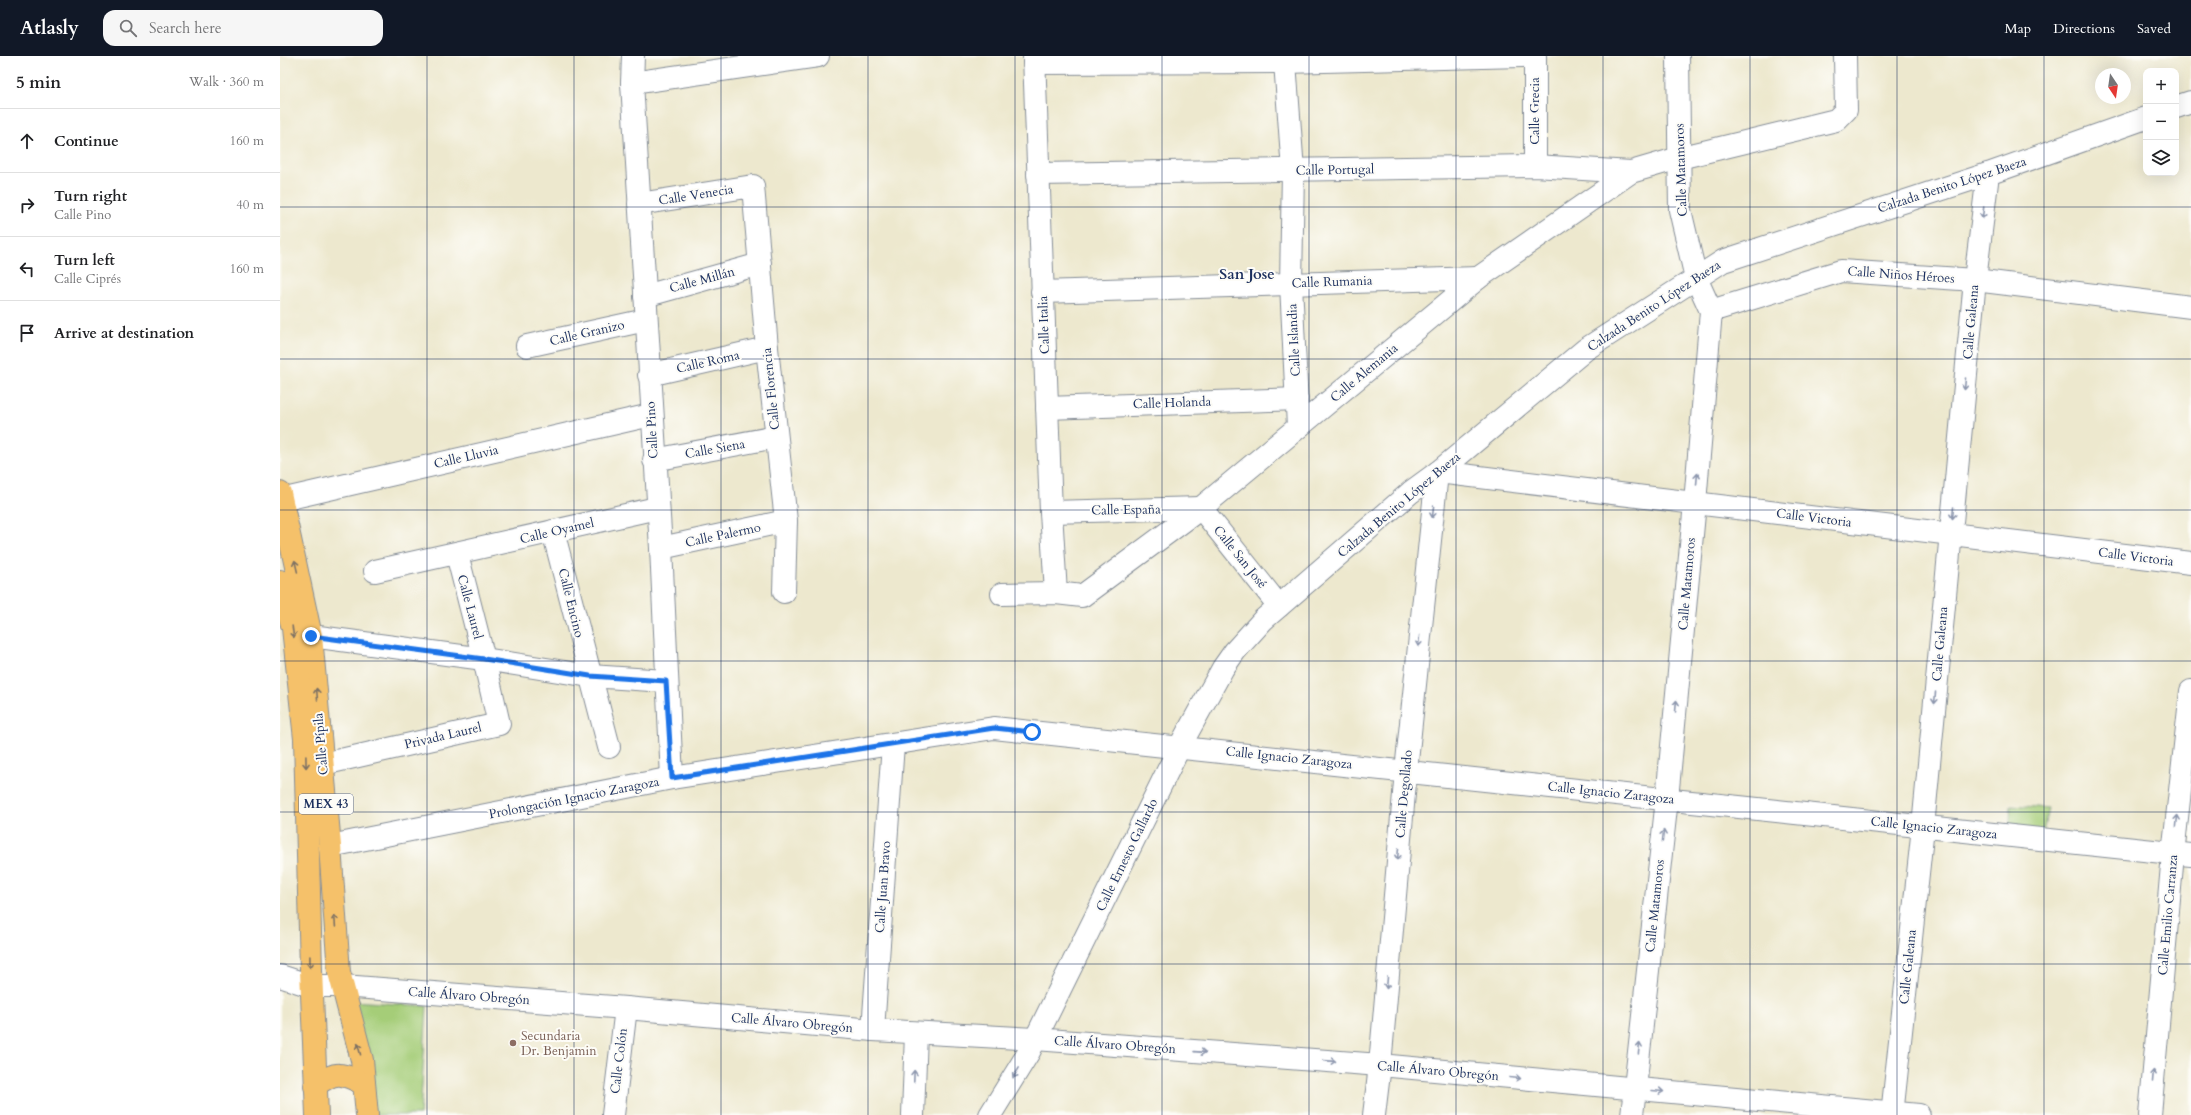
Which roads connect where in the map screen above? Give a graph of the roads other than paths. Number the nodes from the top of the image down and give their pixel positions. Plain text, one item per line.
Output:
1 (633, 56) edge
2 (818, 56) edge
3 (1522, 56) edge
4 (1535, 56) edge
5 (1678, 56) edge
6 (1845, 56) edge
7 (1172, 59) edge
8 (1034, 60) edge
9 (1285, 62) junction
10 (718, 63) edge
11 (632, 82) junction
12 (2191, 102) edge
13 (2179, 107) edge
14 (2143, 119) edge
15 (1679, 158) junction
16 (1535, 166) junction
17 (1293, 170) junction
18 (1631, 172) junction
19 (1038, 174) junction
20 (1988, 174) junction
21 (753, 186) joint
22 (639, 204) junction
23 (760, 264) junction
24 (1478, 278) junction
25 (1696, 278) junction
26 (1975, 280) junction
27 (1291, 284) junction
28 (1042, 292) junction
29 (645, 296) junction
30 (2191, 307) edge
31 (1710, 311) junction
32 (646, 320) junction
33 (527, 346) dead end
34 (767, 348) junction
35 (649, 375) junction
36 (1297, 399) junction
37 (1047, 408) junction
38 (651, 415) junction
39 (1298, 427) junction
40 (776, 437) junction
41 (654, 460) junction
42 (1437, 472) junction
43 (280, 496) edge
44 (1695, 503) junction
45 (657, 508) junction
46 (1201, 508) junction
47 (1051, 512) junction
48 (786, 521) junction
49 (553, 531) junction
50 (1951, 534) junction
51 (661, 548) junction
52 (456, 554) junction
53 (2191, 564) edge
54 (375, 572) dead end
55 (280, 581) edge
56 (784, 592) dead end
57 (1002, 594) dead end
58 (1056, 594) junction
59 (1279, 606) junction
60 (311, 636) junction
61 (484, 659) junction
62 (590, 676) junction
63 (666, 681) junction
64 (2191, 691) edge
65 (1032, 732) joint
66 (893, 744) junction
67 (1180, 746) junction
68 (609, 747) dead end
69 (323, 764) junction
70 (1406, 771) junction
71 (672, 778) junction
72 (1667, 799) junction
73 (1923, 827) junction
74 (330, 846) junction
75 (2182, 855) edge
76 (280, 976) edge
77 (311, 986) junction
78 (342, 986) junction
79 (626, 1008) junction
80 (873, 1030) junction
81 (916, 1033) junction
82 (1035, 1040) junction
83 (1380, 1065) junction
84 (364, 1084) junction
85 (316, 1086) junction
86 (1635, 1089) junction
87 (1892, 1114) edge
88 (317, 1115) edge
89 (367, 1115) edge
90 (612, 1115) edge
91 (913, 1115) edge
92 (990, 1115) edge
93 (1374, 1115) edge
94 (1632, 1115) edge
95 (1918, 1115) edge
96 (2150, 1115) edge

1 - 11 street, Calle Pino
2 - 10 street
3 - 9 street
4 - 16 street, Calle Grecia
5 - 15 street, Calle Matamoros
6 - 15 street, Calle Alemania
7 - 8 street
7 - 9 street
8 - 19 street, Calle Italia
9 - 17 street, Calle Islandia
10 - 11 street
11 - 22 street, Calle Pino
12 - 13 street
14 - 20 street, Calzada Benito López Baeza
15 - 18 street, Calle Alemania
15 - 25 street, Calle Matamoros
16 - 17 street, Calle Portugal
16 - 18 street, Calle Portugal
17 - 19 street, Calle Portugal
17 - 27 street, Calle Islandia
18 - 24 street, Calle Alemania
19 - 28 street, Calle Italia
20 - 25 street, Calzada Benito López Baeza
20 -> 26 street, Calle Galeana
21 - 22 street, Calle Venecia
21 - 23 street, Calle Florencia
22 - 29 street, Calle Pino
23 - 29 street, Calle Millán
23 - 34 street, Calle Florencia
24 - 27 street, Calle Rumania
24 - 39 street, Calle Alemania
25 - 31 street, Calle Matamoros
25 - 42 street, Calzada Benito López Baeza
26 - 30 street, Calle Niños Héroes
26 - 31 street, Calle Niños Héroes
26 -> 50 street, Calle Galeana
27 - 28 street, Calle Rumania
27 - 36 street, Calle Islandia
28 - 37 street, Calle Italia
29 - 32 street, Calle Pino
44 -> 31 street, Calle Matamoros
32 - 33 street, Calle Granizo
32 - 35 street, Calle Pino
34 - 35 street, Calle Roma
34 - 40 street, Calle Florencia
35 - 38 street, Calle Pino
36 - 37 street, Calle Holanda
36 - 39 street, Calle Islandia
37 - 47 street, Calle Italia
38 - 41 street, Calle Pino
38 - 43 street, Calle Lluvia
39 - 46 street, Calle Alemania
40 - 41 street, Calle Siena
40 - 48 street, Calle Florencia
41 - 45 street, Calle Pino
42 - 44 street, Calle Victoria
42 - 59 street, Calzada Benito López Baeza
42 -> 70 street, Calle Degollado
60 -> 43 main road, Calle Pípila / MEX 43
44 - 50 street, Calle Victoria
72 -> 44 street, Calle Matamoros
45 - 49 street, Calle Oyamel
45 - 51 street, Calle Pino
46 - 47 street, Calle España
46 - 58 street, Calle Alemania
46 - 59 street, Calle San José
47 - 58 street, Calle Italia
48 - 51 street, Calle Palermo
48 - 56 street, Calle Florencia
49 - 52 street, Calle Oyamel
49 - 62 street, Calle Encino
50 - 53 street, Calle Victoria
50 -> 73 street, Calle Galeana
51 - 63 street, Calle Pino
52 - 54 street, Calle Oyamel
52 - 61 street, Calle Laurel
55 -> 77 main road, Calle Pípila / MEX 43
57 - 58 street, Calle Alemania
59 - 67 street, Calle Ernesto Gallardo
60 - 61 street
69 -> 60 main road, Calle Pípila / MEX 43
61 - 62 street
61 - 69 street, Privada Laurel
62 - 63 street
62 - 68 street, Calle Encino
63 - 71 street, Calle Pino
75 -> 64 street, Calle Emilio Carranza
65 - 66 street, Prolongación Ignacio Zaragoza
65 - 67 street, Calle Ignacio Zaragoza
66 - 71 street, Prolongación Ignacio Zaragoza
66 - 80 street, Calle Juan Bravo
67 - 70 street, Calle Ignacio Zaragoza
67 - 82 street, Calle Ernesto Gallardo
69 - 74 main road, Calle Pípila / MEX 43
70 - 72 street, Calle Ignacio Zaragoza
70 -> 83 street, Calle Degollado
71 - 74 street, Prolongación Ignacio Zaragoza
72 - 73 street, Calle Ignacio Zaragoza
86 -> 72 street, Calle Matamoros
73 - 75 street, Calle Ignacio Zaragoza
73 - 87 street, Calle Galeana
78 -> 74 main road, Calle Pípila / MEX 43
96 -> 75 street, Calle Emilio Carranza
76 - 77 street, Calle Álvaro Obregón
77 - 78 street, Calle Álvaro Obregón
77 - 85 main road, Calle Pípila / MEX 43
78 - 79 street, Calle Álvaro Obregón
84 -> 78 main road, Calle Pípila / MEX 43
79 - 80 street, Calle Álvaro Obregón
79 - 90 street, Calle Colón
80 - 81 street, Calle Álvaro Obregón
81 - 82 street, Calle Álvaro Obregón
91 -> 81 street
82 -> 83 street, Calle Álvaro Obregón
82 -> 92 street, Calle Ernesto Gallardo
83 -> 86 street, Calle Álvaro Obregón
83 - 93 street, Calle Degollado
84 - 85 main road
84 - 89 main road, Calle Pípila / MEX 43
85 - 88 main road, Calle Pípila / MEX 43
86 -> 87 street, Calle Álvaro Obregón
86 - 94 street, Calle Matamoros
87 - 95 street, Calle Álvaro Obregón

